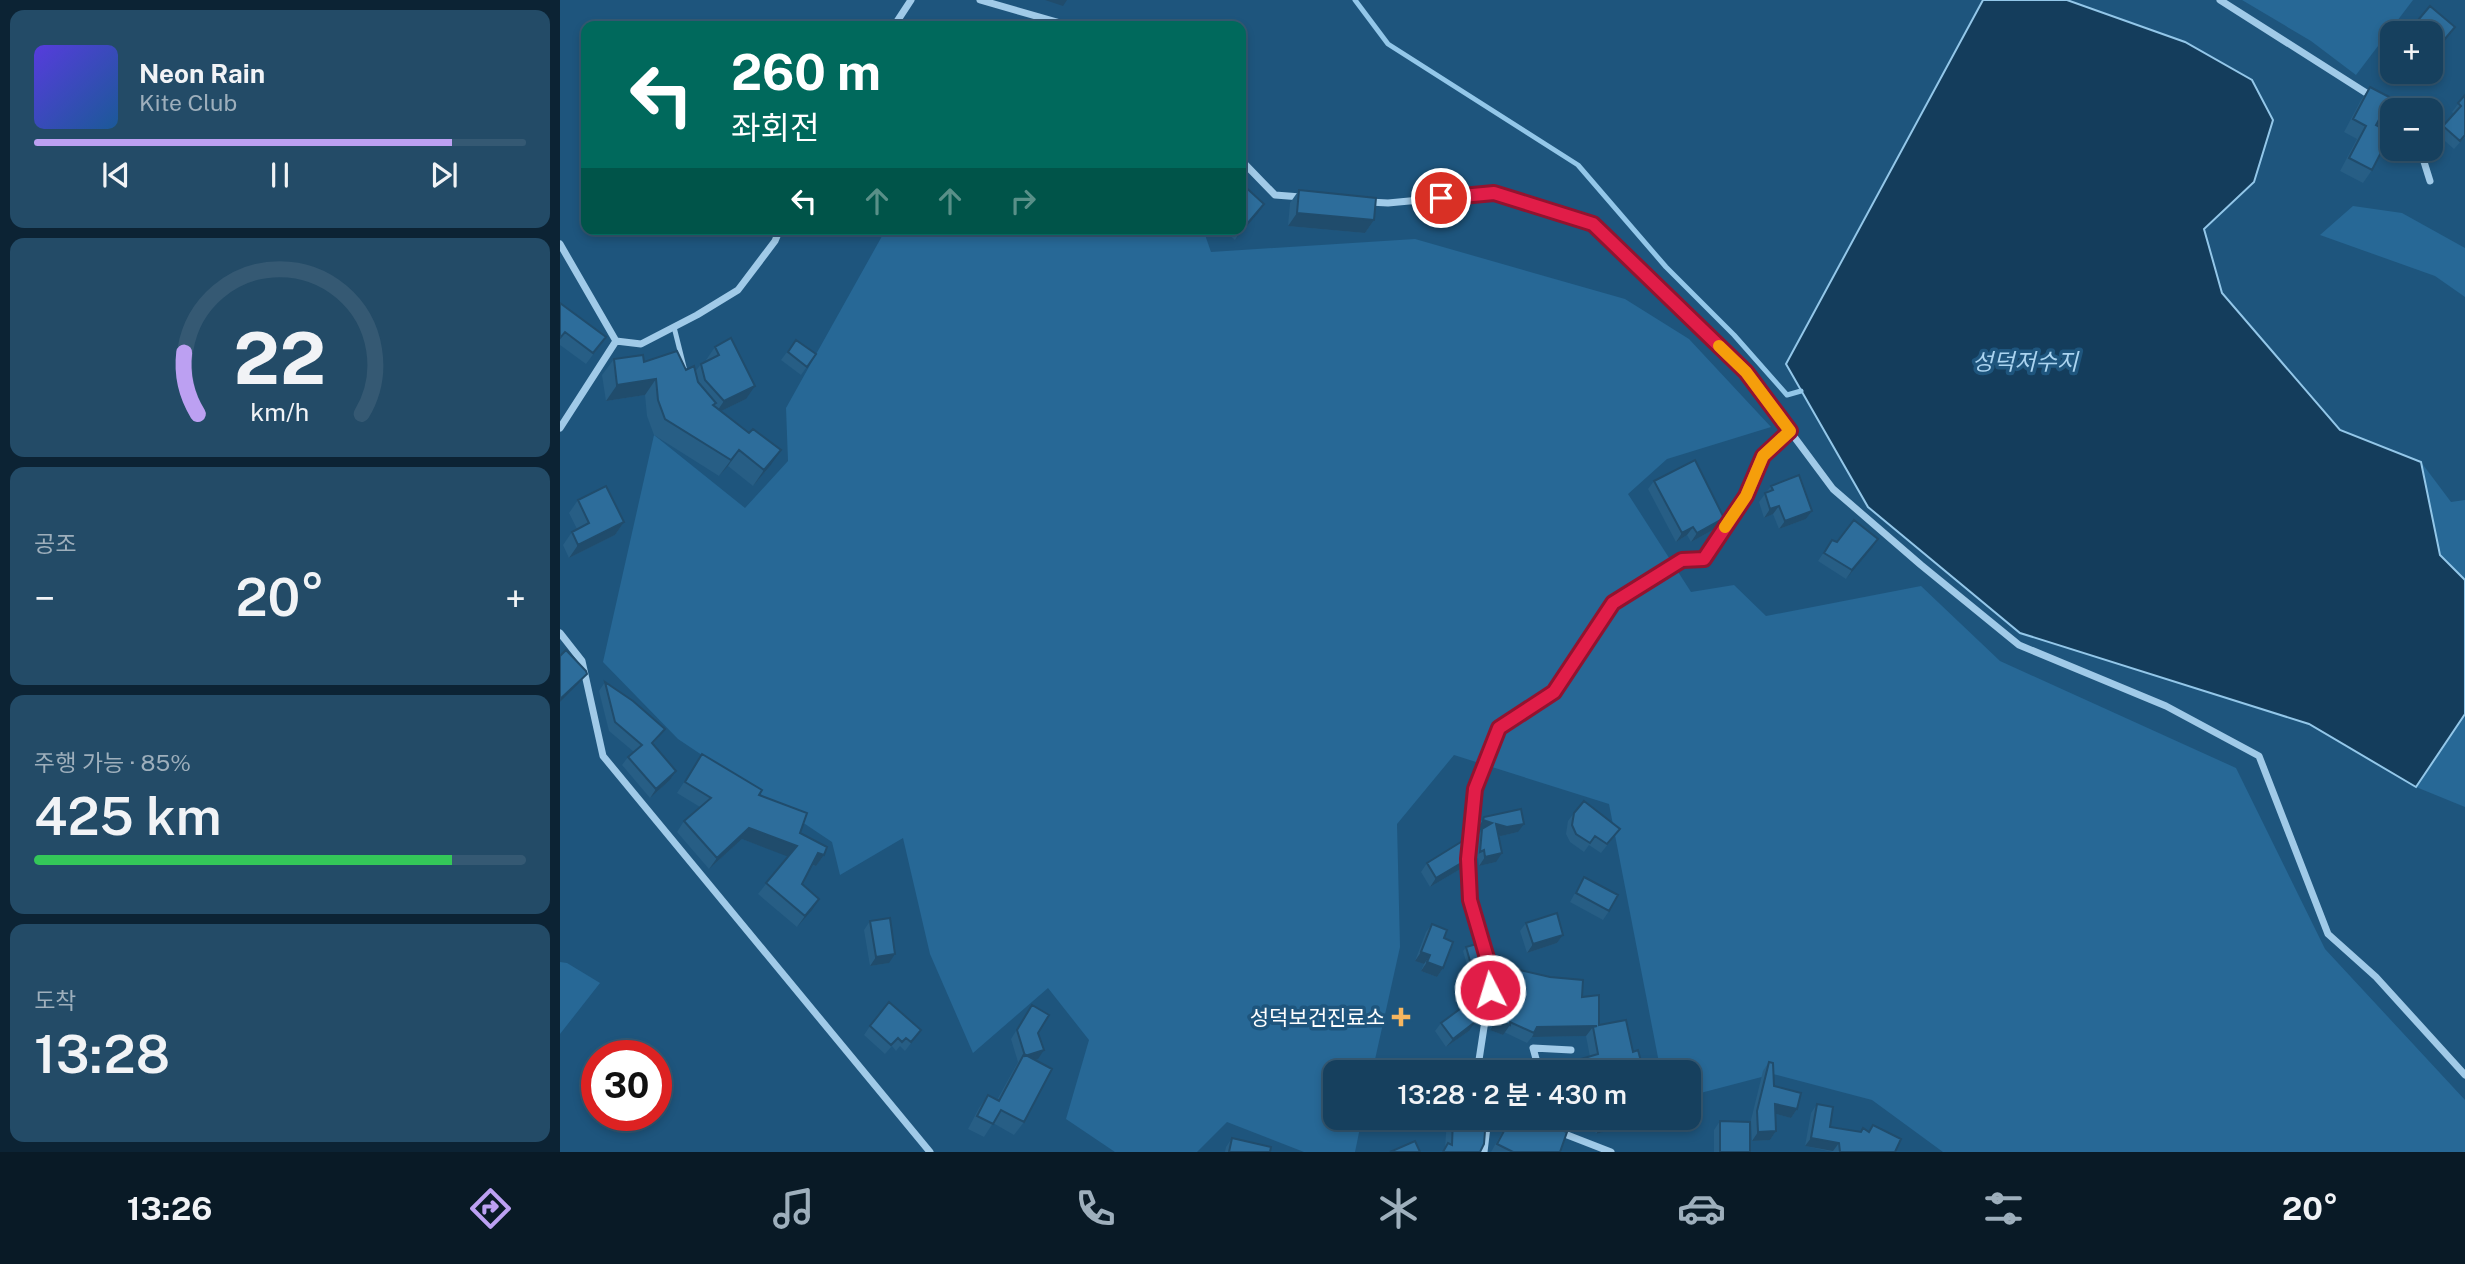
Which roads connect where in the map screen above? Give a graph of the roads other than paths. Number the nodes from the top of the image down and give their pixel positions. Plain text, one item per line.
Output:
1 (911, 0) edge
2 (980, 0) edge
3 (2220, 0) edge
4 (897, 21) edge
5 (1054, 21) edge
6 (2380, 102) edge
7 (2424, 161) edge
8 (1246, 165) edge
9 (2430, 181) dead end
10 (1312, 198) edge
11 (1363, 201) edge
12 (778, 235) edge
13 (560, 244) edge
14 (569, 259) junction
15 (560, 262) edge
16 (674, 327) junction
17 (616, 341) junction
18 (687, 377) edge
19 (560, 428) edge
20 (1790, 431) junction
21 (560, 633) edge
22 (1571, 1050) dead end
23 (1479, 1060) edge
24 (1536, 1060) edge
25 (2465, 1075) edge
26 (1487, 1130) edge
27 (1554, 1130) edge
28 (1558, 1132) joint
29 (930, 1152) edge
30 (1484, 1152) edge
31 (1611, 1152) edge

1 - 4 street
2 - 5 street
3 - 6 street
7 - 9 street
8 - 10 street
11 - 20 street
12 - 16 street
13 - 14 street
14 - 15 street
14 - 17 street
16 - 17 street
16 - 18 lane
17 - 19 street
20 - 23 street
20 - 25 street
21 - 29 street
22 - 24 street
26 - 30 street
27 - 28 street
28 - 31 street

